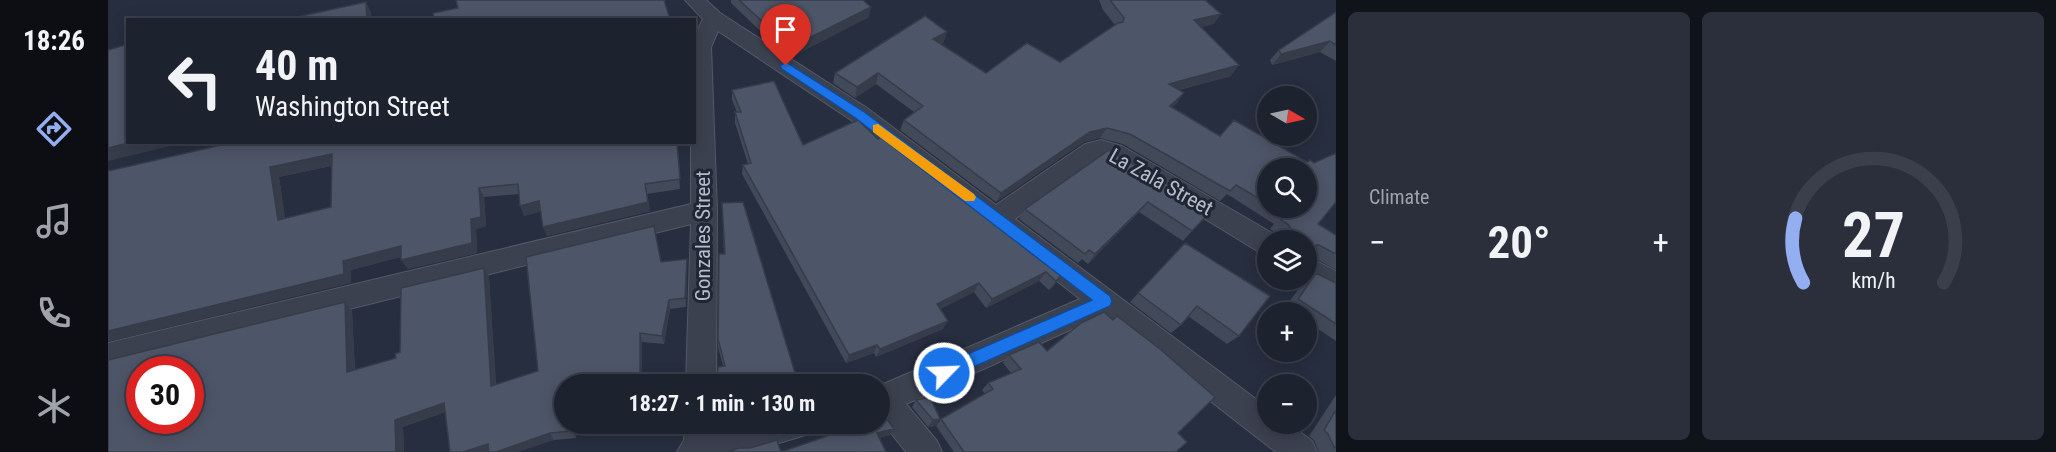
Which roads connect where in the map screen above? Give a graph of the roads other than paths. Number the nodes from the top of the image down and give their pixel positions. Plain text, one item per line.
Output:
1 (696, 0) edge
2 (714, 18) junction
3 (698, 48) edge
4 (704, 211) junction
5 (997, 218) junction
6 (1257, 237) edge
7 (1317, 274) edge
8 (1336, 285) edge
9 (1105, 301) junction
10 (108, 356) edge
11 (701, 374) edge
12 (890, 396) edge
13 (890, 410) edge
14 (746, 434) edge
15 (698, 444) edge
16 (926, 452) edge
17 (1300, 452) edge

1 - 2 street
2 - 3 street, Gonzales Street
2 - 5 street
3 - 4 street, Gonzales Street
4 - 10 street
4 - 11 street, Gonzales Street
5 - 6 street, La Zala Street
5 - 9 street
7 - 8 street
9 - 12 street
9 - 17 street
13 - 16 street
14 - 15 street

